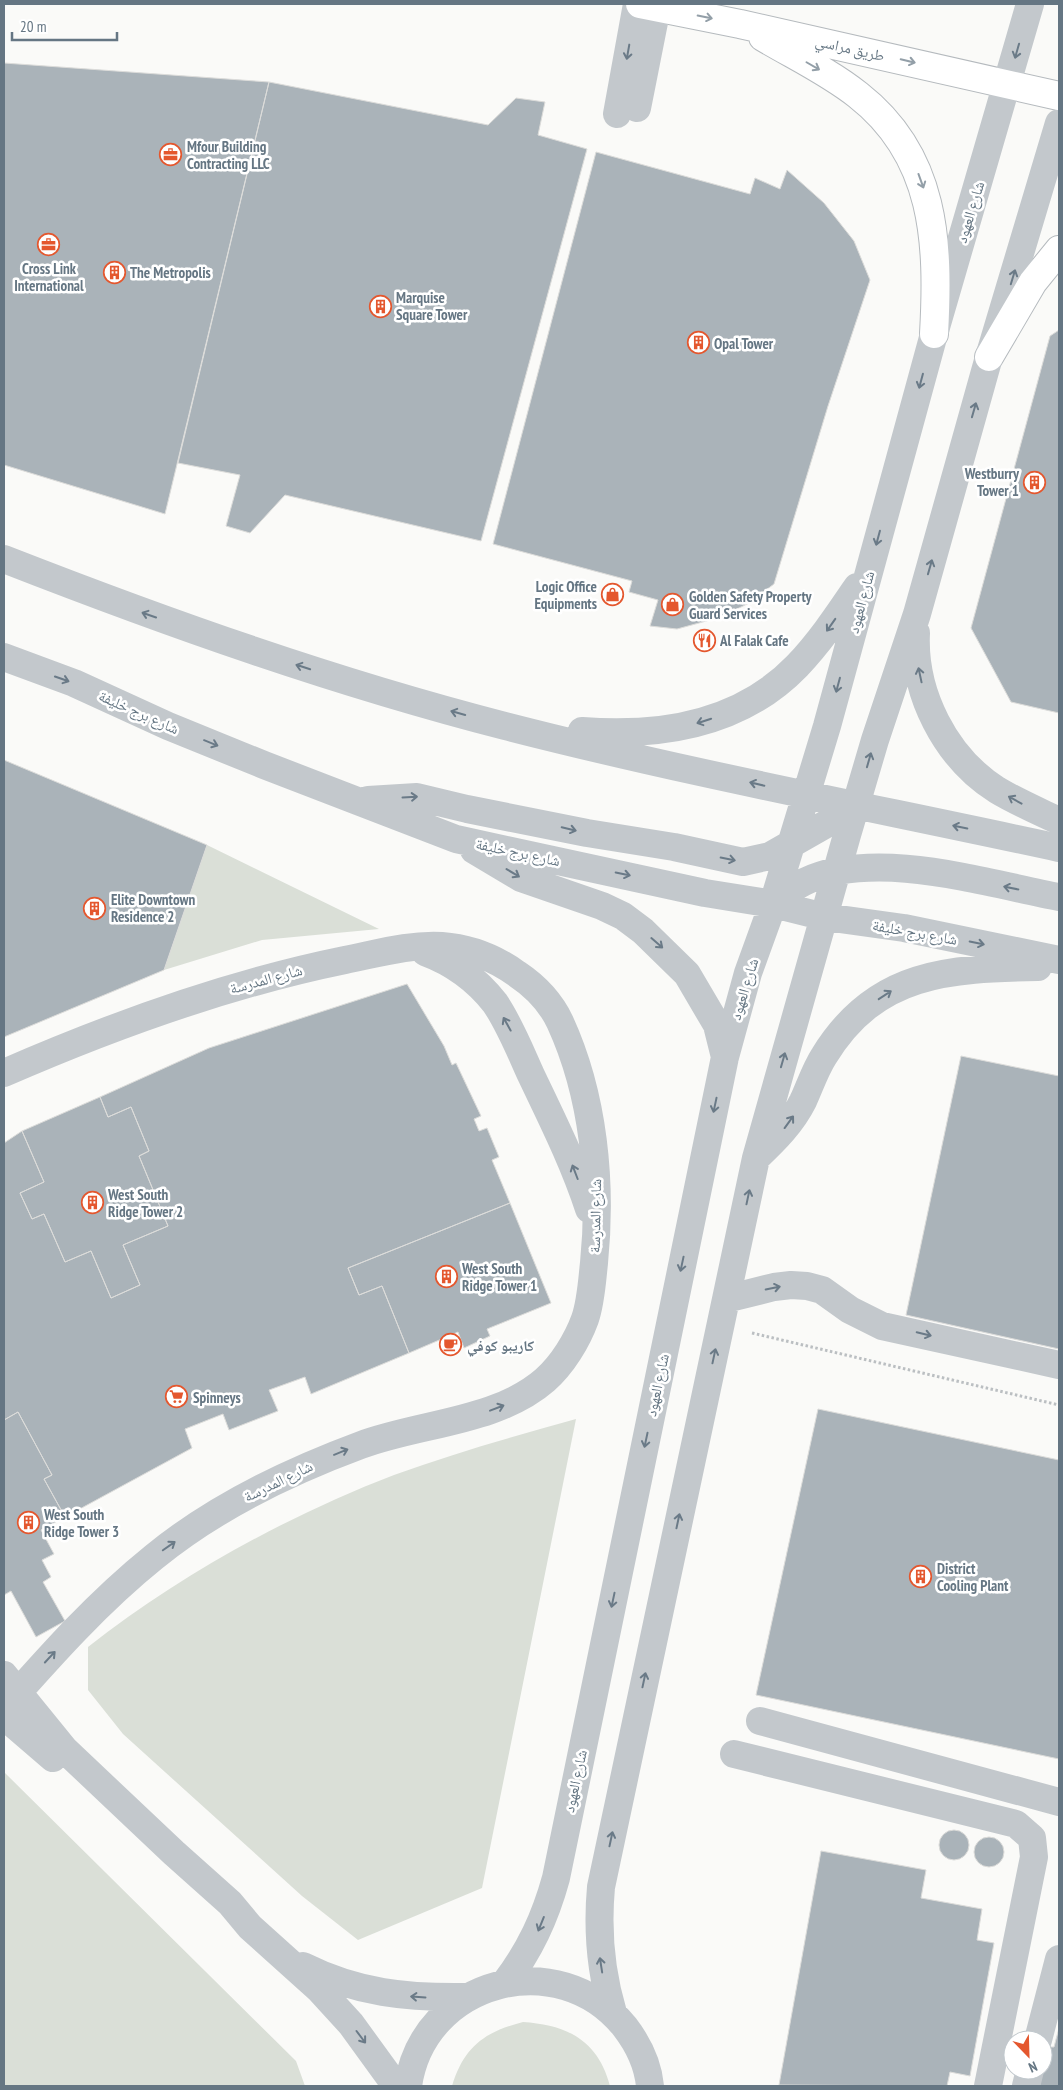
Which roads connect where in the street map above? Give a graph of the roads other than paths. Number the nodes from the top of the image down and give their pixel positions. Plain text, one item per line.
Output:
1 (1030, 4) edge
2 (645, 5) edge
3 (740, 24) junction
4 (1007, 84) junction
5 (1059, 96) edge
6 (626, 115) dead end
7 (1059, 123) edge
8 (1059, 250) edge
9 (934, 334) junction
10 (989, 357) junction
11 (4, 559) edge
12 (869, 571) junction
13 (917, 614) junction
14 (8, 660) edge
15 (505, 726) junction
16 (804, 796) junction
17 (361, 801) junction
18 (856, 807) junction
19 (1059, 821) edge
20 (456, 839) junction
21 (790, 844) junction
22 (1059, 848) edge
23 (837, 871) junction
24 (1059, 897) edge
25 (773, 904) junction
26 (825, 917) junction
27 (412, 947) junction
28 (1059, 960) edge
29 (1059, 967) edge
30 (725, 1057) junction
31 (4, 1073) edge
32 (756, 1158) junction
33 (597, 1234) junction
34 (726, 1299) junction
35 (1059, 1365) edge
36 (8, 1692) edge
37 (4, 1716) edge
38 (760, 1721) dead end
39 (734, 1754) dead end
40 (1059, 1802) edge
41 (250, 1927) junction
42 (284, 1956) junction
43 (1059, 1959) edge
44 (505, 1982) junction
45 (466, 1998) junction
46 (613, 2013) junction
47 (1041, 2030) edge
48 (396, 2086) edge
49 (408, 2086) edge
50 (650, 2086) edge
51 (988, 2086) edge

1 -> 4 street, شارع العهود
2 -> 3 main road, طريق مراسي
2 - 6 street
3 -> 4 main road, طريق مراسي
3 -> 9 main road
4 - 5 main road, طريق مراسي
4 - 9 street, شارع العهود
10 -> 7 street
8 - 10 main road
9 -> 12 street, شارع العهود
13 -> 10 street
15 -> 11 street
12 -> 15 street
12 -> 16 street, شارع العهود
18 -> 13 street
19 -> 13 street
14 -> 17 street, شارع برج خليفة
16 -> 15 street
16 - 18 street
16 - 21 street, شارع العهود
17 - 20 street, شارع برج خليفة
17 -> 21 street
18 - 21 street
22 -> 18 street
18 - 23 street
20 -> 25 street, شارع برج خليفة
20 -> 30 street
21 - 25 street, شارع العهود
24 -> 23 street
23 - 25 street
23 - 26 street
25 - 26 street, شارع برج خليفة
25 - 30 street, شارع العهود
26 -> 28 street, شارع برج خليفة
32 -> 26 street
27 - 31 street, شارع المدرسة
33 -> 27 street
27 - 33 street, شارع المدرسة
32 -> 29 street
30 -> 44 street, شارع العهود
34 -> 32 street
36 -> 33 street, شارع المدرسة
34 -> 35 street
46 -> 34 street
36 - 41 street
37 - 41 street
38 - 40 street
39 - 51 street
41 - 42 street
45 -> 42 street
42 -> 48 street
43 - 47 street
44 - 45 street
44 - 46 street
45 - 49 street
46 - 50 street

